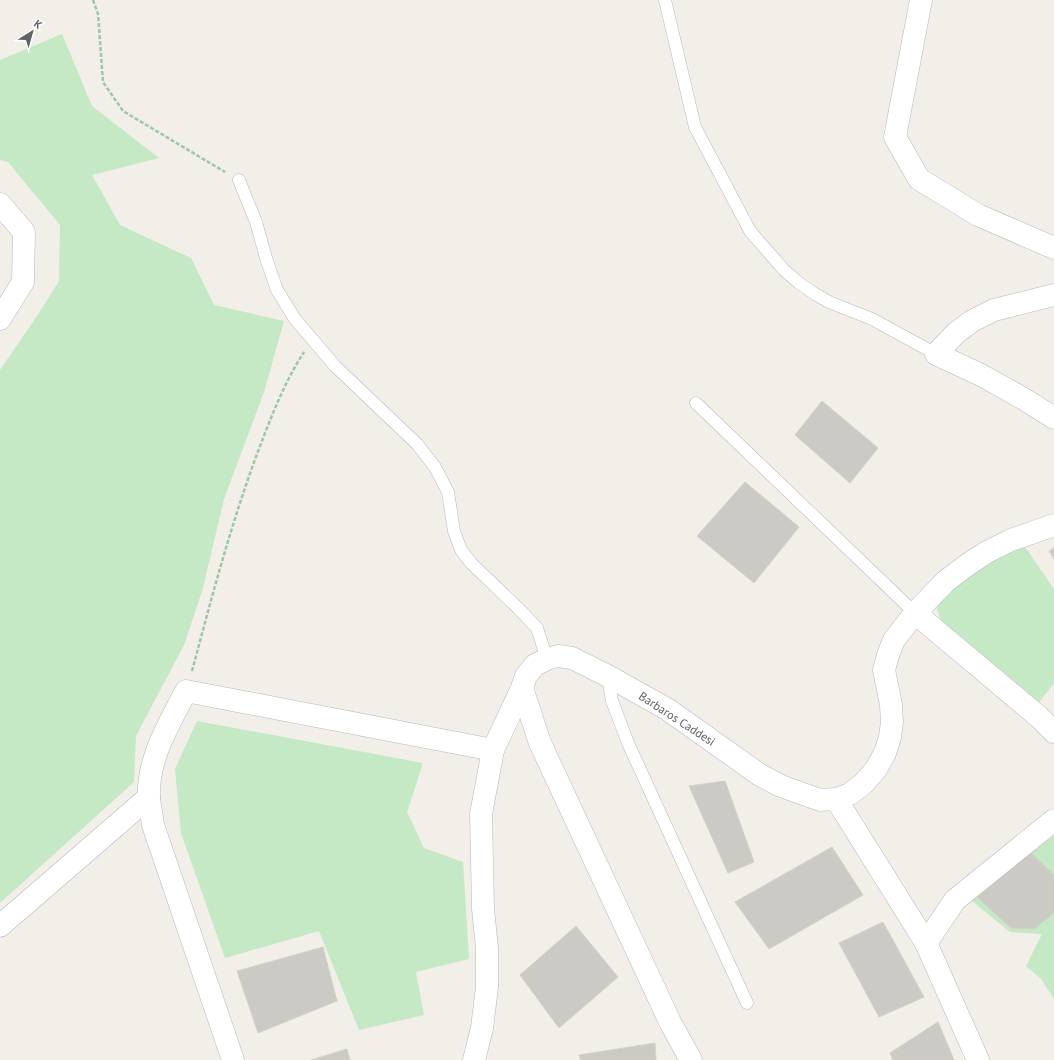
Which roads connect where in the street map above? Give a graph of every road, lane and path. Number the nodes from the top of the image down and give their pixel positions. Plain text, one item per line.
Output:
1 (93, 0) edge
2 (665, 0) edge
3 (921, 0) edge
4 (239, 180) joint
5 (0, 204) edge
6 (1054, 248) edge
7 (1054, 295) edge
8 (0, 319) edge
9 (312, 340) junction
10 (936, 354) junction
11 (696, 402) dead end
12 (1054, 418) edge
13 (1054, 525) edge
14 (915, 613) junction
15 (546, 658) junction
16 (608, 676) junction
17 (522, 688) junction
18 (186, 691) junction
19 (1054, 732) edge
20 (492, 750) junction
21 (149, 797) junction
22 (836, 799) junction
23 (1054, 820) edge
24 (0, 926) edge
25 (926, 943) junction
26 (747, 1003) dead end
27 (234, 1060) edge
28 (474, 1060) edge
29 (691, 1060) edge
30 (978, 1060) edge

1 - 4 path
2 - 10 lane
3 - 6 street
4 - 9 lane
5 - 8 street
7 - 10 street
9 - 15 lane
9 - 18 path
10 - 12 street
11 - 14 lane
13 - 14 street, Barbaros Caddesi
14 - 19 street
14 - 22 street, Barbaros Caddesi
15 - 16 street, Barbaros Caddesi
15 - 17 street
16 - 22 street, Barbaros Caddesi
16 - 26 lane
17 - 20 street
17 - 29 street
18 - 20 street
18 - 21 street
20 - 28 street
21 - 24 street
21 - 27 street
22 - 25 street
23 - 25 street
25 - 30 street

